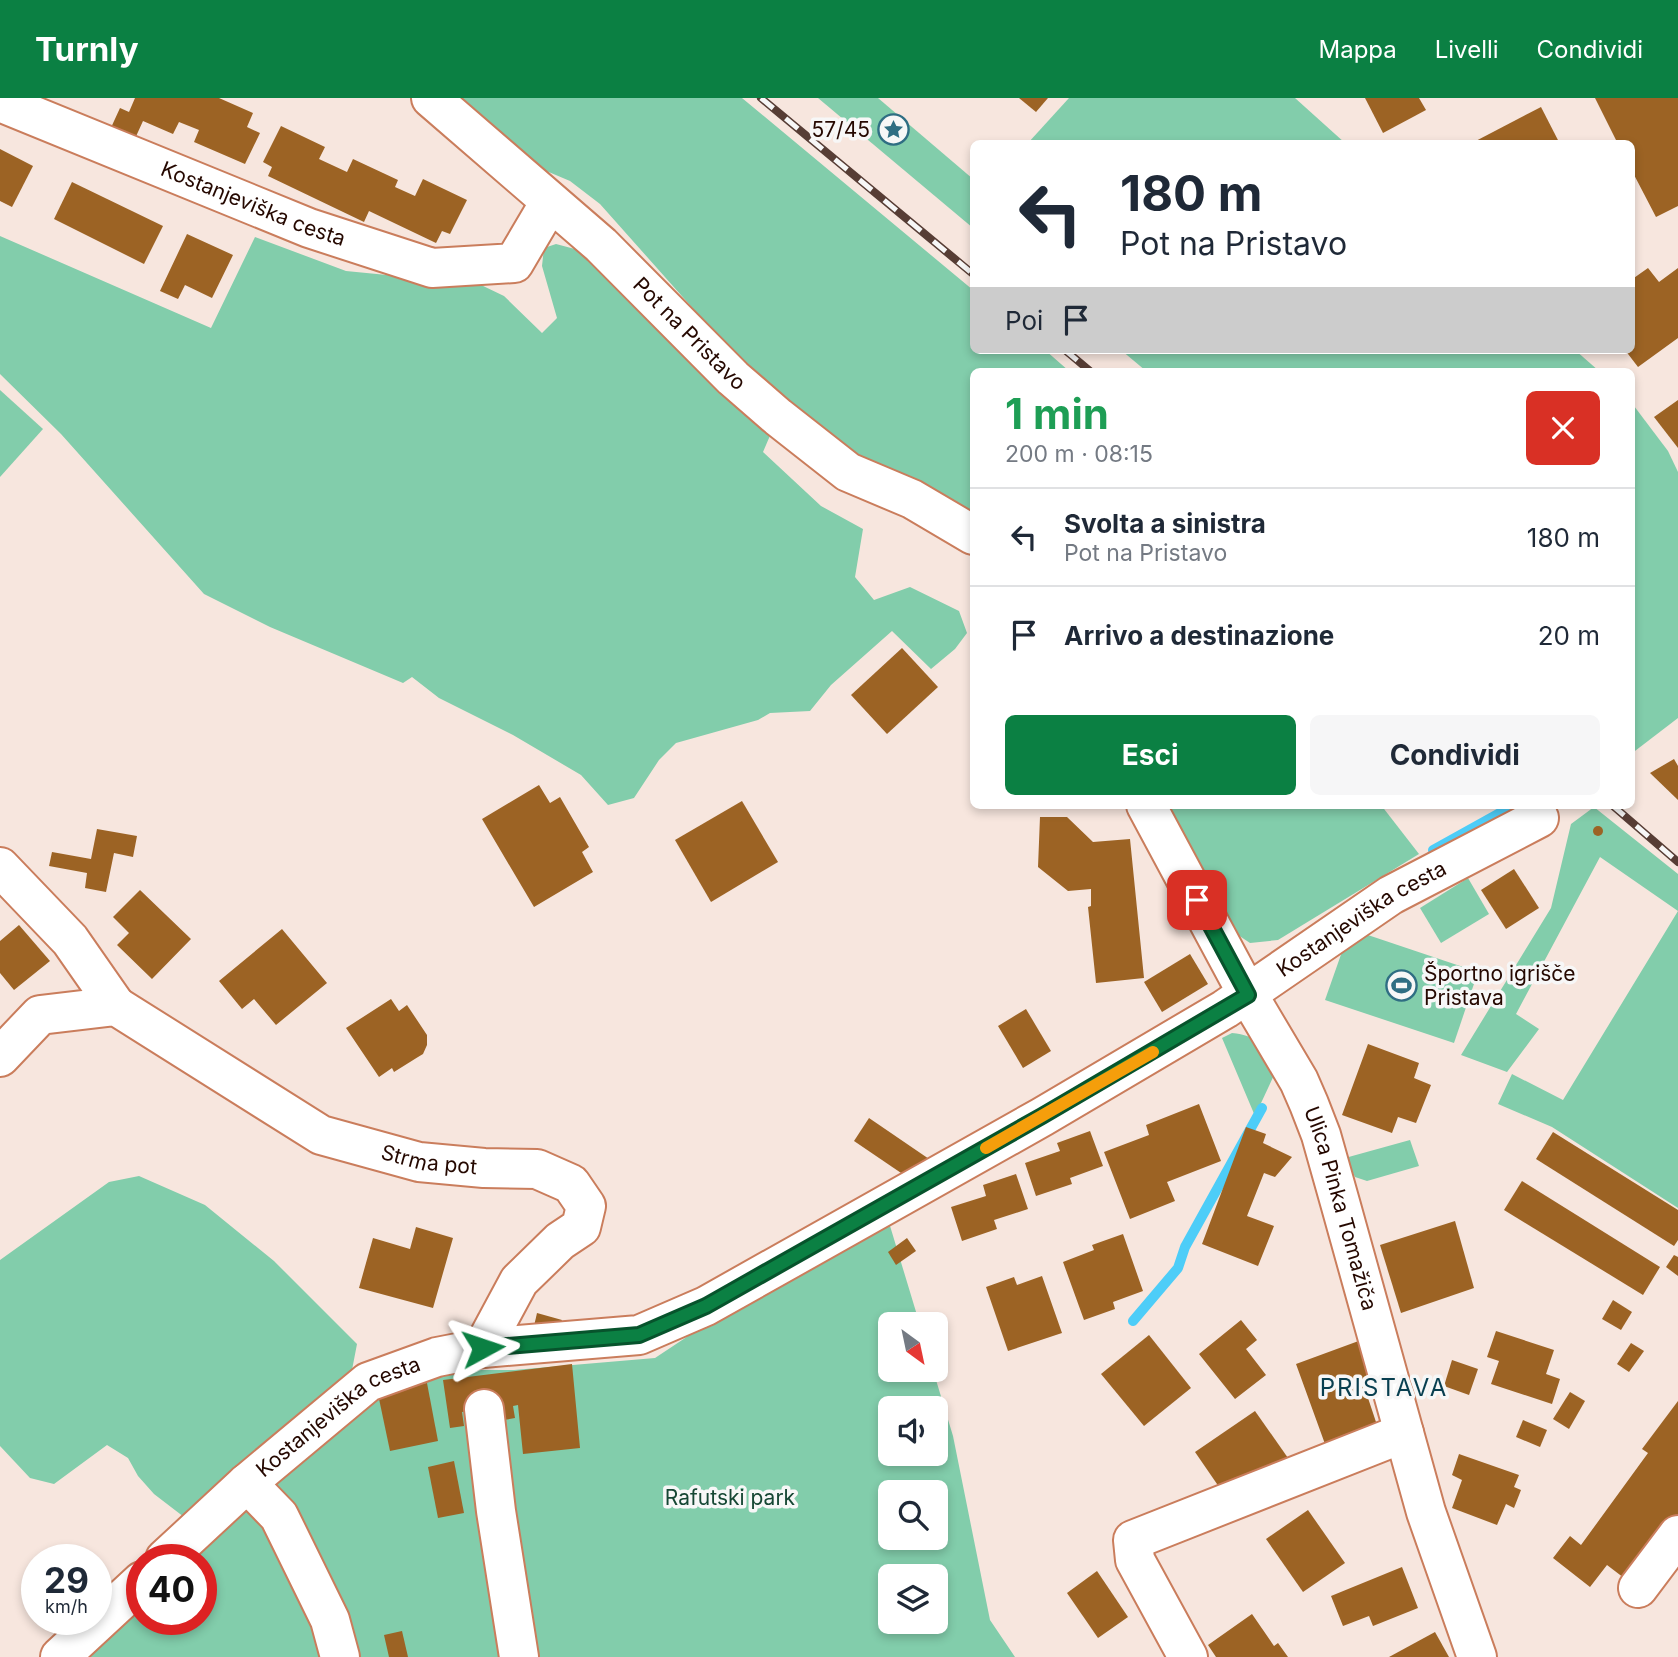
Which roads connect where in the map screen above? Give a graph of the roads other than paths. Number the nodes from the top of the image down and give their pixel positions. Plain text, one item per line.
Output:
1 (431, 98) edge
2 (0, 102) edge
3 (550, 202) junction
4 (970, 534) edge
5 (1148, 809) edge
6 (1539, 818) dead end
7 (0, 867) edge
8 (1248, 995) junction
9 (116, 1006) junction
10 (0, 1057) edge
11 (483, 1348) junction
12 (484, 1409) dead end
13 (1404, 1433) junction
14 (247, 1483) junction
15 (1678, 1535) edge
16 (181, 1544) edge
17 (1638, 1588) dead end
18 (126, 1596) edge
19 (60, 1657) edge
20 (340, 1657) edge
21 (519, 1657) edge
22 (1188, 1657) edge
23 (1477, 1657) edge

1 - 3 street, Pot na Pristavo
2 - 3 street, Kostanjeviška cesta
3 - 4 street, Pot na Pristavo
5 - 8 street
6 - 8 street, Kostanjeviška cesta
7 - 9 street, Strma pot
8 - 11 street, Kostanjeviška cesta
8 - 13 street, Ulica Pinka Tomažiča
9 - 10 street
9 - 11 street, Strma pot
11 - 14 street, Kostanjeviška cesta
12 - 21 street
13 - 22 street
13 - 23 street, Ulica Pinka Tomažiča
14 - 16 street, Kostanjeviška cesta
14 - 20 street
15 - 17 street
18 - 19 street

